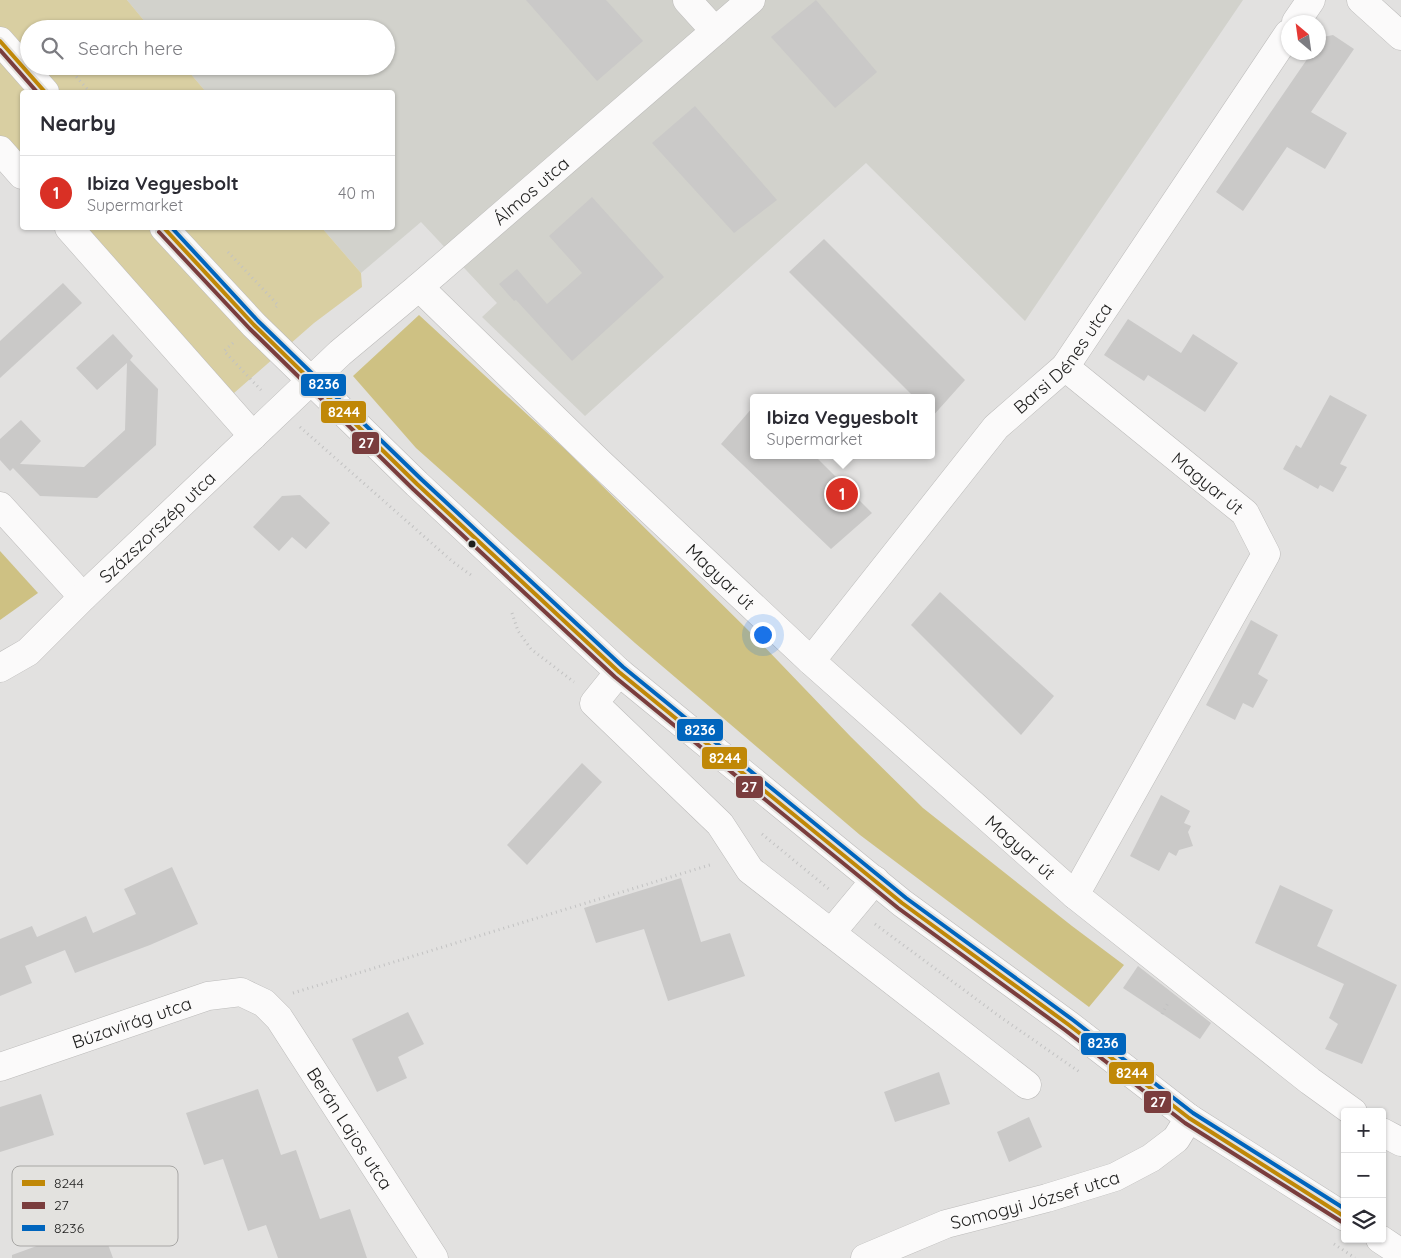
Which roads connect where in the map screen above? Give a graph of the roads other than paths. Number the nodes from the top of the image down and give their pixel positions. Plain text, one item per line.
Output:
1 (687, 0) edge
2 (751, 0) edge
3 (1311, 0) edge
4 (1361, 0) edge
5 (1301, 15) edge
6 (715, 31) junction
7 (1401, 36) edge
8 (0, 41) edge
9 (1281, 44) edge
10 (20, 64) edge
11 (29, 75) edge
12 (42, 90) edge
13 (0, 150) edge
14 (20, 173) edge
15 (71, 230) edge
16 (166, 230) edge
17 (418, 287) junction
18 (1065, 367) junction
19 (312, 381) junction
20 (253, 436) junction
21 (0, 506) edge
22 (83, 597) junction
23 (811, 661) junction
24 (0, 668) edge
25 (619, 672) junction
26 (875, 880) junction
27 (1076, 895) junction
28 (831, 933) junction
29 (264, 1002) joint
30 (0, 1067) edge
31 (1027, 1085) dead end
32 (1348, 1108) edge
33 (1189, 1118) junction
34 (1386, 1134) edge
35 (1401, 1142) edge
36 (1341, 1214) edge
37 (1386, 1243) edge
38 (1401, 1252) edge
39 (434, 1258) edge
40 (865, 1258) edge

1 - 6 street
2 - 6 street, Álmos utca
3 - 5 street
4 - 7 street
6 - 17 street, Álmos utca
8 - 10 street
9 - 18 street, Barsi Dénes utca
11 - 12 street
13 - 14 street
15 - 20 street
16 - 19 street
17 - 19 street, Álmos utca
17 - 23 street, Magyar út
18 - 23 street, Barsi Dénes utca
18 - 27 street, Magyar út
19 - 20 street, Százszorszép utca
19 - 25 street
20 - 22 street, Százszorszép utca
21 - 22 street
22 - 24 street, Százszorszép utca
23 - 27 street, Magyar út
25 - 26 street
25 - 28 street
26 - 28 street
26 - 33 street
27 - 32 street, Magyar út
28 - 31 street
29 - 30 street, Búzavirág utca
29 - 39 street, Berán Lajos utca
33 - 36 street
33 - 40 street, Somogyi József utca
34 - 35 street
37 - 38 street

